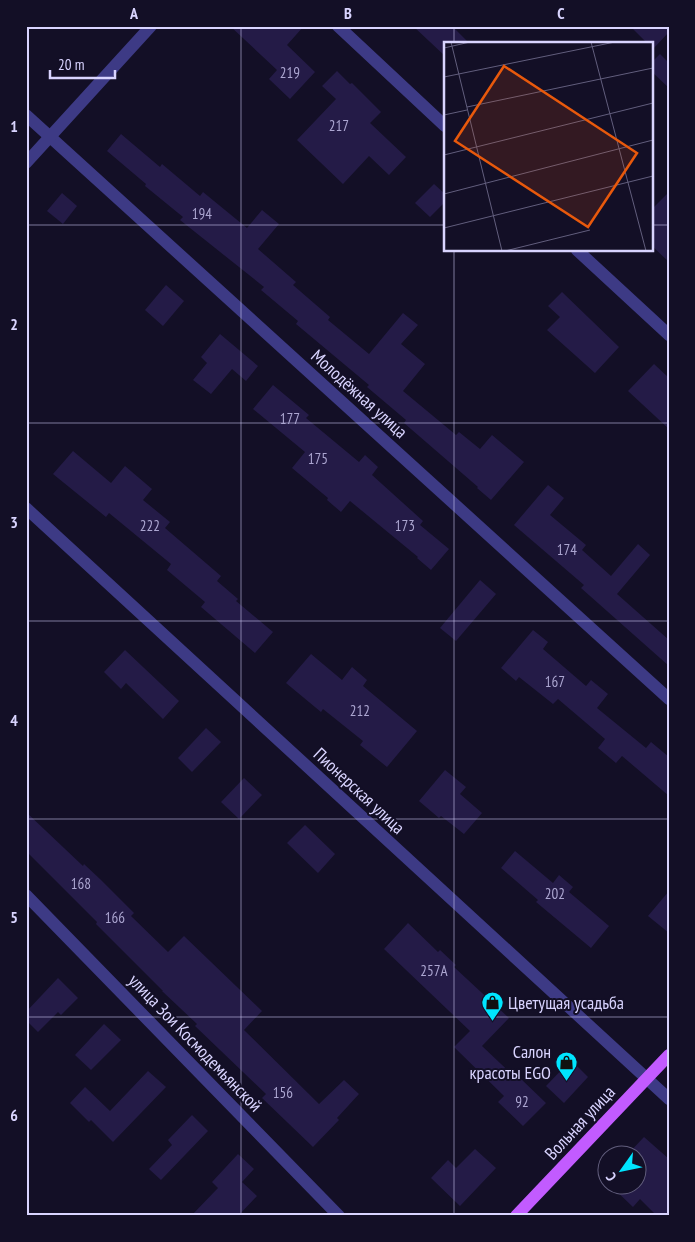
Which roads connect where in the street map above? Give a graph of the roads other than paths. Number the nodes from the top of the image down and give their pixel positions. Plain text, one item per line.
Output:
1 (151, 26) edge
2 (338, 26) edge
3 (26, 115) edge
4 (444, 125) edge
5 (50, 138) junction
6 (26, 162) edge
7 (578, 251) edge
8 (669, 336) edge
9 (26, 508) edge
10 (669, 700) edge
11 (26, 895) edge
12 (669, 1055) edge
13 (646, 1079) junction
14 (669, 1099) edge
15 (339, 1216) edge
16 (516, 1216) edge

1 - 5 street
2 - 4 street
3 - 5 street, Молодёжная улица
5 - 6 street
5 - 10 street, Молодёжная улица
7 - 8 street
9 - 13 street, Пионерская улица
11 - 15 street, улица Зои Космодемьянской
12 - 13 main road, Вольная улица
13 - 14 street, Пионерская улица
13 - 16 main road, Вольная улица

